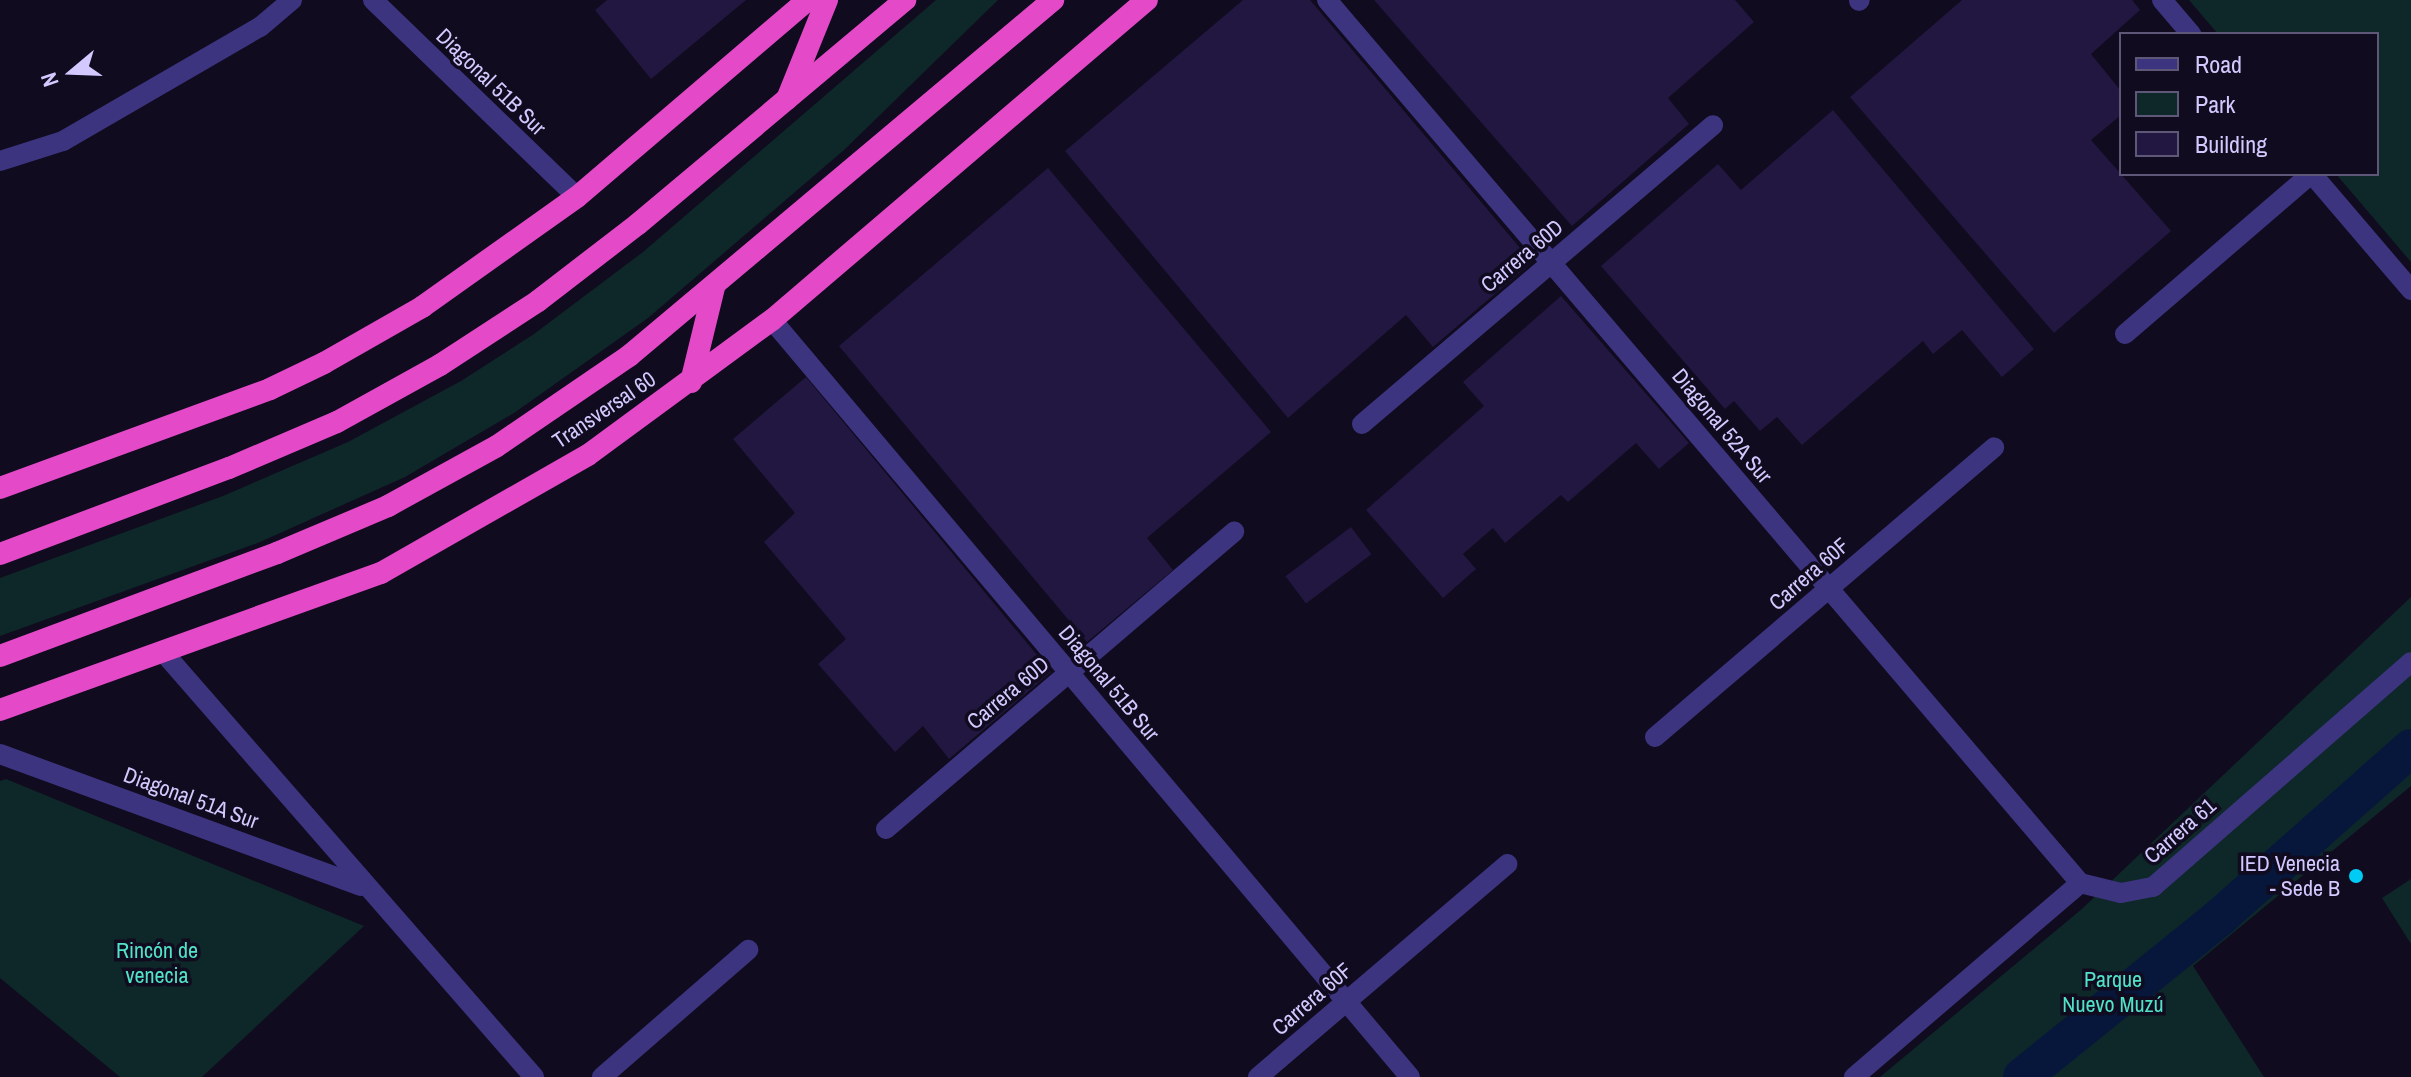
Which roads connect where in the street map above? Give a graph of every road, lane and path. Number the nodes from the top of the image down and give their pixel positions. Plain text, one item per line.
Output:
1 (292, 0) edge
2 (373, 0) edge
3 (808, 0) edge
4 (827, 0) edge
5 (905, 0) edge
6 (1053, 0) edge
7 (1147, 0) edge
8 (1327, 0) edge
9 (2162, 0) edge
10 (2189, 32) edge
11 (785, 103) junction
12 (1713, 125) dead end
13 (0, 161) edge
14 (2309, 176) edge
15 (2313, 176) edge
16 (577, 197) junction
17 (1551, 263) junction
18 (714, 288) junction
19 (2411, 290) edge
20 (772, 320) junction
21 (2125, 334) dead end
22 (691, 382) junction
23 (1362, 424) dead end
24 (1994, 447) dead end
25 (0, 488) edge
26 (1234, 532) dead end
27 (0, 554) edge
28 (1828, 589) junction
29 (164, 653) junction
30 (0, 656) edge
31 (2411, 662) edge
32 (1069, 673) junction
33 (0, 710) edge
34 (1655, 737) dead end
35 (0, 754) edge
36 (886, 829) dead end
37 (1507, 864) dead end
38 (2080, 883) junction
39 (365, 887) junction
40 (748, 950) dead end
41 (1346, 1002) junction
42 (534, 1077) edge
43 (602, 1077) edge
44 (1258, 1077) edge
45 (1410, 1077) edge
46 (1854, 1077) edge

1 - 13 street
2 - 16 street, Diagonal 51B Sur
3 - 16 highway
4 - 11 highway
5 - 11 highway
6 - 18 highway, Transversal 60
7 - 20 highway, Transversal 60
8 - 17 street, Diagonal 52A Sur
9 - 10 street
11 - 27 highway
12 - 17 street, Carrera 60D
14 - 21 street
15 - 19 street
16 - 25 highway
17 - 23 street, Carrera 60D
17 - 28 street, Diagonal 52A Sur
18 - 22 highway
18 - 30 highway, Transversal 60
20 - 22 highway, Transversal 60
20 - 32 street, Diagonal 51B Sur
22 - 29 highway, Transversal 60
24 - 28 street, Carrera 60F
26 - 32 street, Carrera 60D
28 - 34 street, Carrera 60F
28 - 38 street, Diagonal 52A Sur
29 - 33 highway, Transversal 60
29 - 39 street, Diagonal 51A Sur
31 - 38 street, Carrera 61
32 - 36 street, Carrera 60D
32 - 41 street, Diagonal 51B Sur
35 - 39 street, Diagonal 51A Sur
37 - 41 street, Carrera 60F
38 - 46 street
39 - 42 street, Diagonal 51A Sur
40 - 43 street
41 - 44 street, Carrera 60F
41 - 45 street, Diagonal 51B Sur

